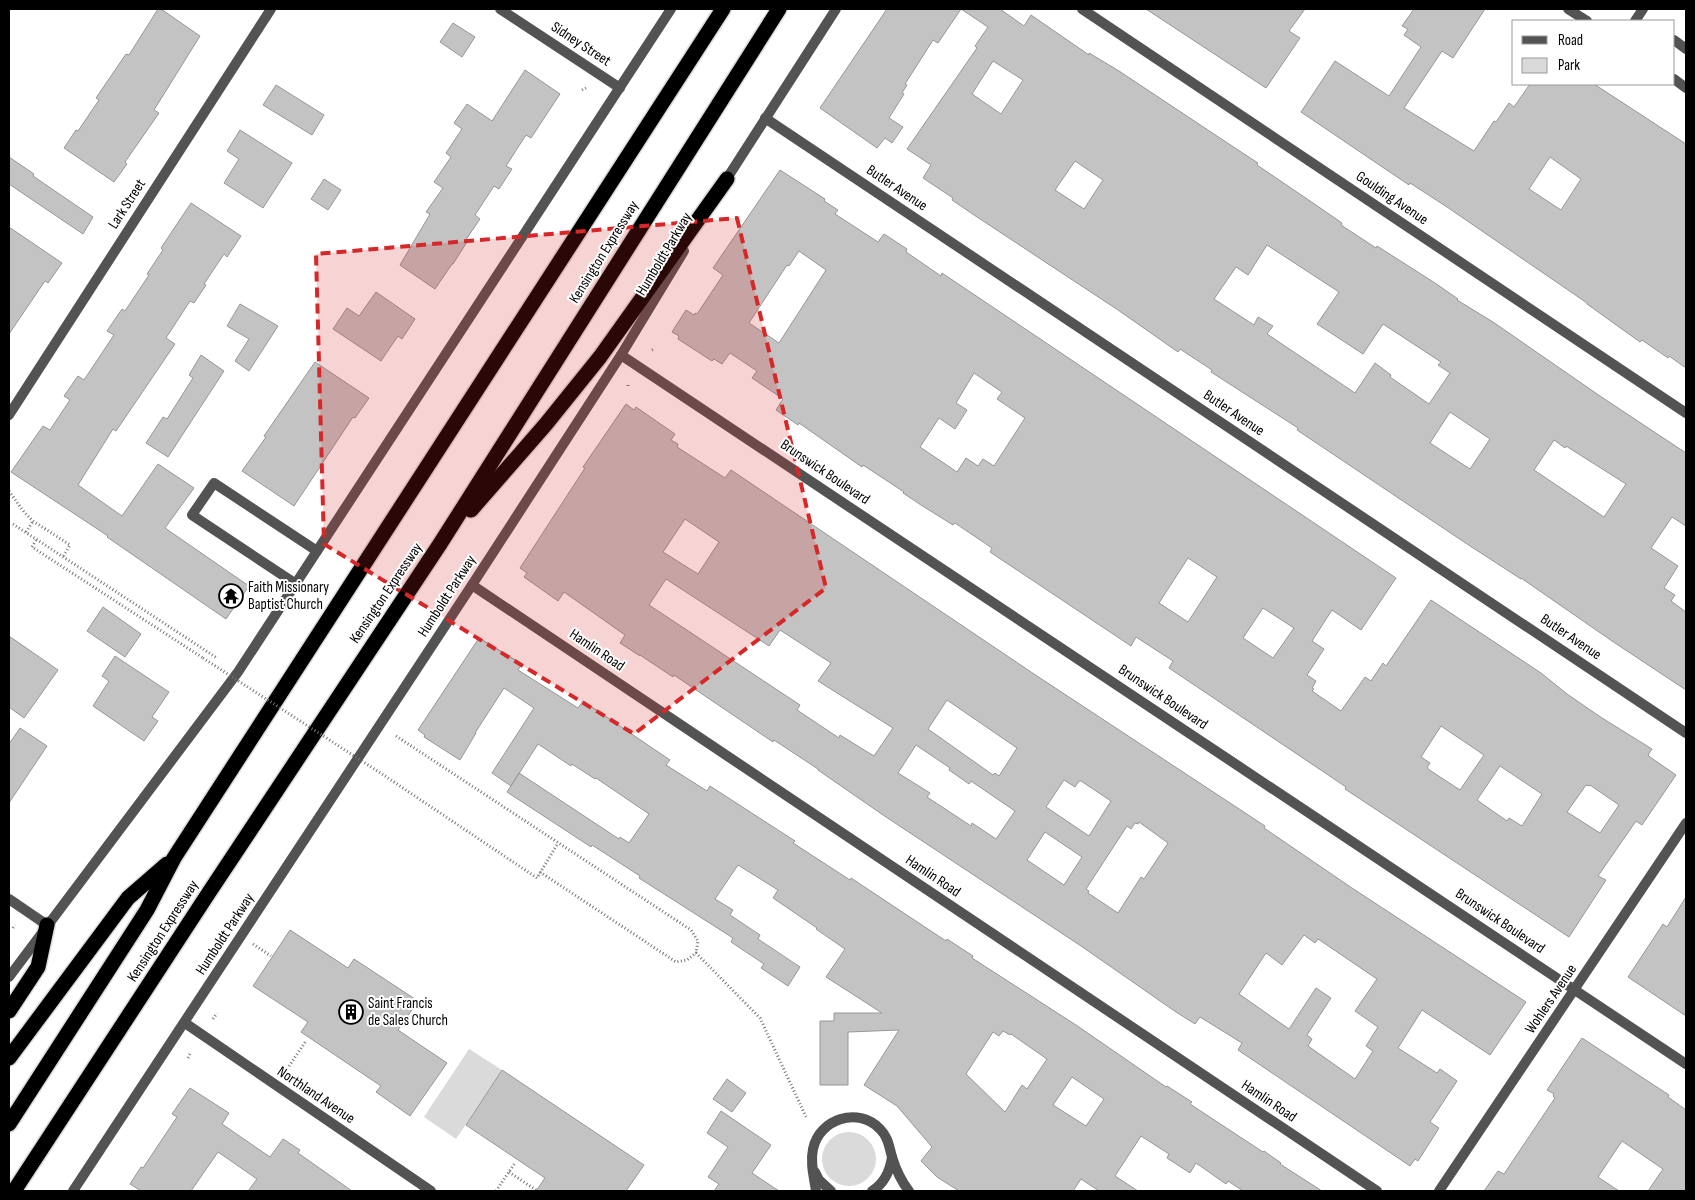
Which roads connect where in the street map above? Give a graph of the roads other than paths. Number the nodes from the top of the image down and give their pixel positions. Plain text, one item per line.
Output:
1 (271, 9) edge
2 (500, 9) edge
3 (671, 9) edge
4 (723, 9) edge
5 (779, 9) edge
6 (836, 9) edge
7 (1082, 9) edge
8 (1568, 9) edge
9 (1585, 20) edge
10 (1675, 41) edge
11 (1686, 48) edge
12 (1675, 80) edge
13 (620, 88) junction
14 (1686, 88) edge
15 (765, 118) junction
16 (727, 178) junction
17 (621, 355) junction
18 (1686, 413) edge
19 (9, 415) edge
20 (440, 544) junction
21 (317, 551) junction
22 (296, 584) junction
23 (472, 585) junction
24 (1686, 733) edge
25 (1686, 823) edge
26 (174, 858) junction
27 (9, 899) edge
28 (47, 925) junction
29 (9, 977) edge
30 (1575, 990) junction
31 (9, 1011) edge
32 (185, 1023) junction
33 (9, 1058) edge
34 (1686, 1064) edge
35 (9, 1124) edge
36 (890, 1145) junction
37 (812, 1157) junction
38 (14, 1191) edge
39 (72, 1191) edge
40 (431, 1191) edge
41 (816, 1191) edge
42 (831, 1191) edge
43 (872, 1191) edge
44 (909, 1191) edge
45 (1377, 1191) edge
46 (1439, 1191) edge

1 - 19 street, Lark Street
2 - 13 street, Sidney Street
3 - 13 street
4 - 26 highway, Kensington Expressway
5 - 20 highway, Kensington Expressway
6 - 15 street, Humboldt Parkway
7 - 18 street, Goulding Avenue
8 - 9 street
10 - 11 street
12 - 14 street
13 - 21 street
15 - 16 street, Humboldt Parkway
15 - 24 street, Butler Avenue
16 - 17 street, Humboldt Parkway
16 - 20 highway
17 - 23 street, Humboldt Parkway
17 - 30 street, Brunswick Boulevard
20 - 38 highway, Kensington Expressway
21 - 22 street
21 - 22 street
22 - 28 street
23 - 32 street, Humboldt Parkway
23 - 45 street, Hamlin Road
25 - 30 street, Wohlers Avenue
26 - 33 highway
26 - 35 highway, Kensington Expressway
27 - 28 street
28 - 29 street
28 - 31 highway
30 - 34 street, Brunswick Boulevard
30 - 46 street, Wohlers Avenue
32 - 39 street, Humboldt Parkway
32 - 40 street, Northland Avenue
36 - 37 street
36 - 43 street
36 - 44 street
37 - 41 street
37 - 42 street

